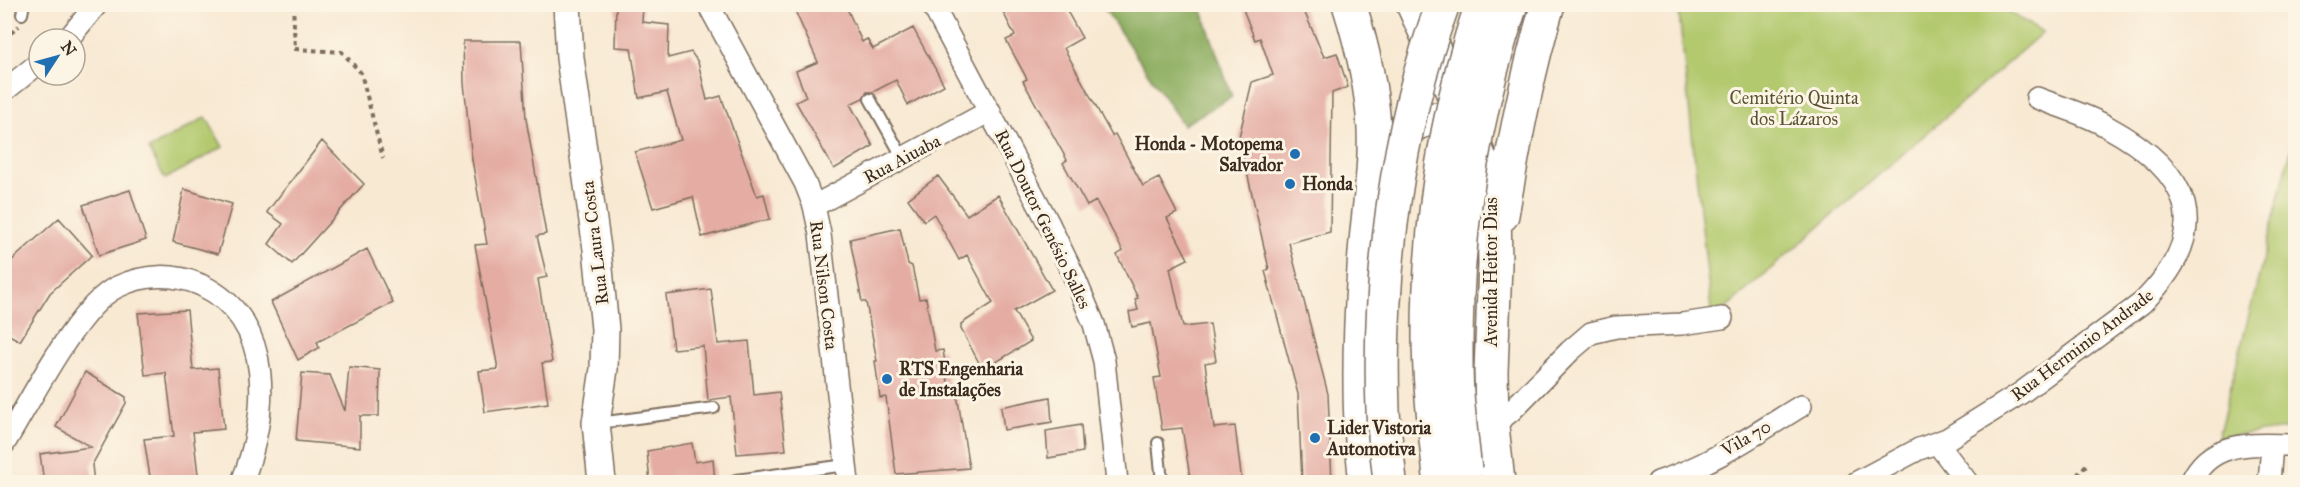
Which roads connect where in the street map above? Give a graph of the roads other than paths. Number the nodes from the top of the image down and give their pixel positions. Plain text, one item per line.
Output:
1 (97, 4) edge
2 (567, 4) edge
3 (708, 4) edge
4 (932, 4) edge
5 (1413, 4) edge
6 (1443, 4) edge
7 (1482, 4) edge
8 (1511, 4) edge
9 (1548, 4) edge
10 (1343, 6) edge
11 (78, 27) edge
12 (27, 73) edge
13 (4, 91) edge
14 (2037, 98) dead end
15 (870, 99) dead end
16 (990, 111) junction
17 (1468, 127) junction
18 (903, 158) junction
19 (1373, 178) junction
20 (814, 206) junction
21 (1495, 264) junction
22 (1722, 318) dead end
23 (1801, 406) dead end
24 (714, 408) dead end
25 (596, 423) junction
26 (1492, 426) junction
27 (1158, 443) dead end
28 (1937, 443) junction
29 (4, 444) edge
30 (2272, 445) junction
31 (2295, 445) edge
32 (847, 474) edge
33 (736, 480) dead end
34 (242, 483) edge
35 (602, 483) edge
36 (1117, 483) edge
37 (1162, 483) edge
38 (1366, 483) edge
39 (1390, 483) edge
40 (1498, 483) edge
41 (1658, 483) edge
42 (1857, 483) edge
43 (1967, 483) edge
44 (2191, 483) edge
45 (2269, 483) edge

1 - 11 street
2 - 25 street, Rua Laura Costa
3 - 20 street, Rua Nilson Costa
4 - 16 street, Rua Doutor Genésio Salles
5 - 17 main road, Avenida Heitor Dias
6 - 39 main road, bridge
7 - 8 main road, bridge
9 - 21 main road
10 - 19 main road
12 - 13 street
14 - 28 street, Rua Herminio Andrade
15 - 18 lane
16 - 18 street, Rua Aiuaba
16 - 36 street, Rua Doutor Genésio Salles
17 - 19 main road
17 - 21 main road, Avenida Heitor Dias
18 - 20 street, Rua Aiuaba
19 - 38 main road
20 - 32 street, Rua Nilson Costa
21 - 26 main road, Avenida Heitor Dias
22 - 26 street
23 - 41 street, Vila 70
24 - 25 lane
25 - 35 street, Rua Laura Costa
26 - 40 main road, Avenida Heitor Dias
27 - 37 lane
28 - 42 street, Rua Herminio Andrade
28 - 43 street
29 - 34 street
30 - 31 street
30 - 44 street
30 - 45 street
32 - 33 lane

